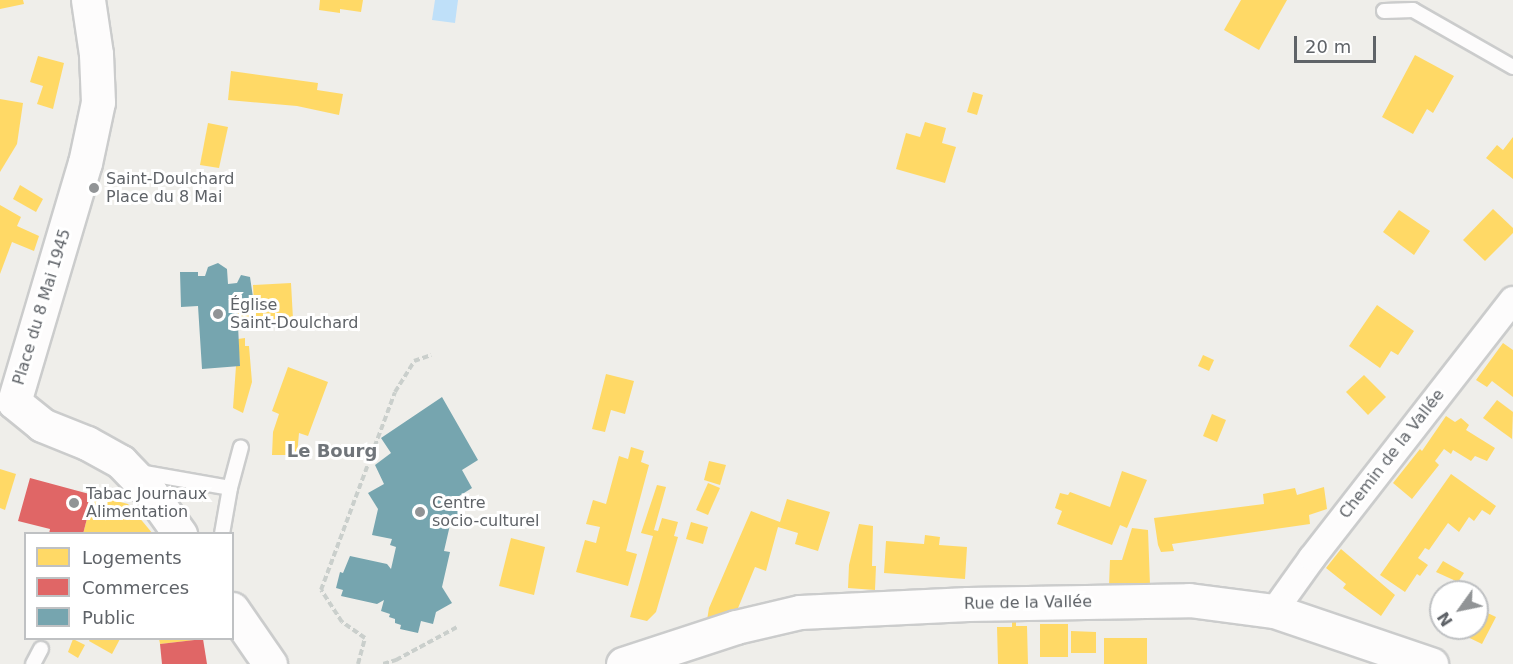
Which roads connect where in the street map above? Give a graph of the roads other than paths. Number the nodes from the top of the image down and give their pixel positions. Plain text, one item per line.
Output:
1 (88, 0) edge
2 (1384, 12) dead end
3 (1513, 67) edge
4 (1513, 300) edge
5 (7, 404) edge
6 (241, 447) dead end
7 (129, 470) junction
8 (230, 488) junction
9 (179, 532) edge
10 (222, 532) edge
11 (1274, 611) junction
12 (234, 612) edge
13 (41, 649) dead end
14 (33, 664) edge
15 (270, 664) edge
16 (623, 664) edge
17 (1431, 664) edge

1 - 5 street, Place du 8 Mai 1945
2 - 3 lane
4 - 11 street, Chemin de la Vallée
5 - 7 street, Place du 8 Mai 1945
6 - 8 lane
7 - 8 lane
7 - 9 street, Place du 8 Mai 1945
8 - 10 lane
11 - 16 street, Rue de la Vallée
11 - 17 street, Rue de la Vallée
12 - 15 street
13 - 14 lane

